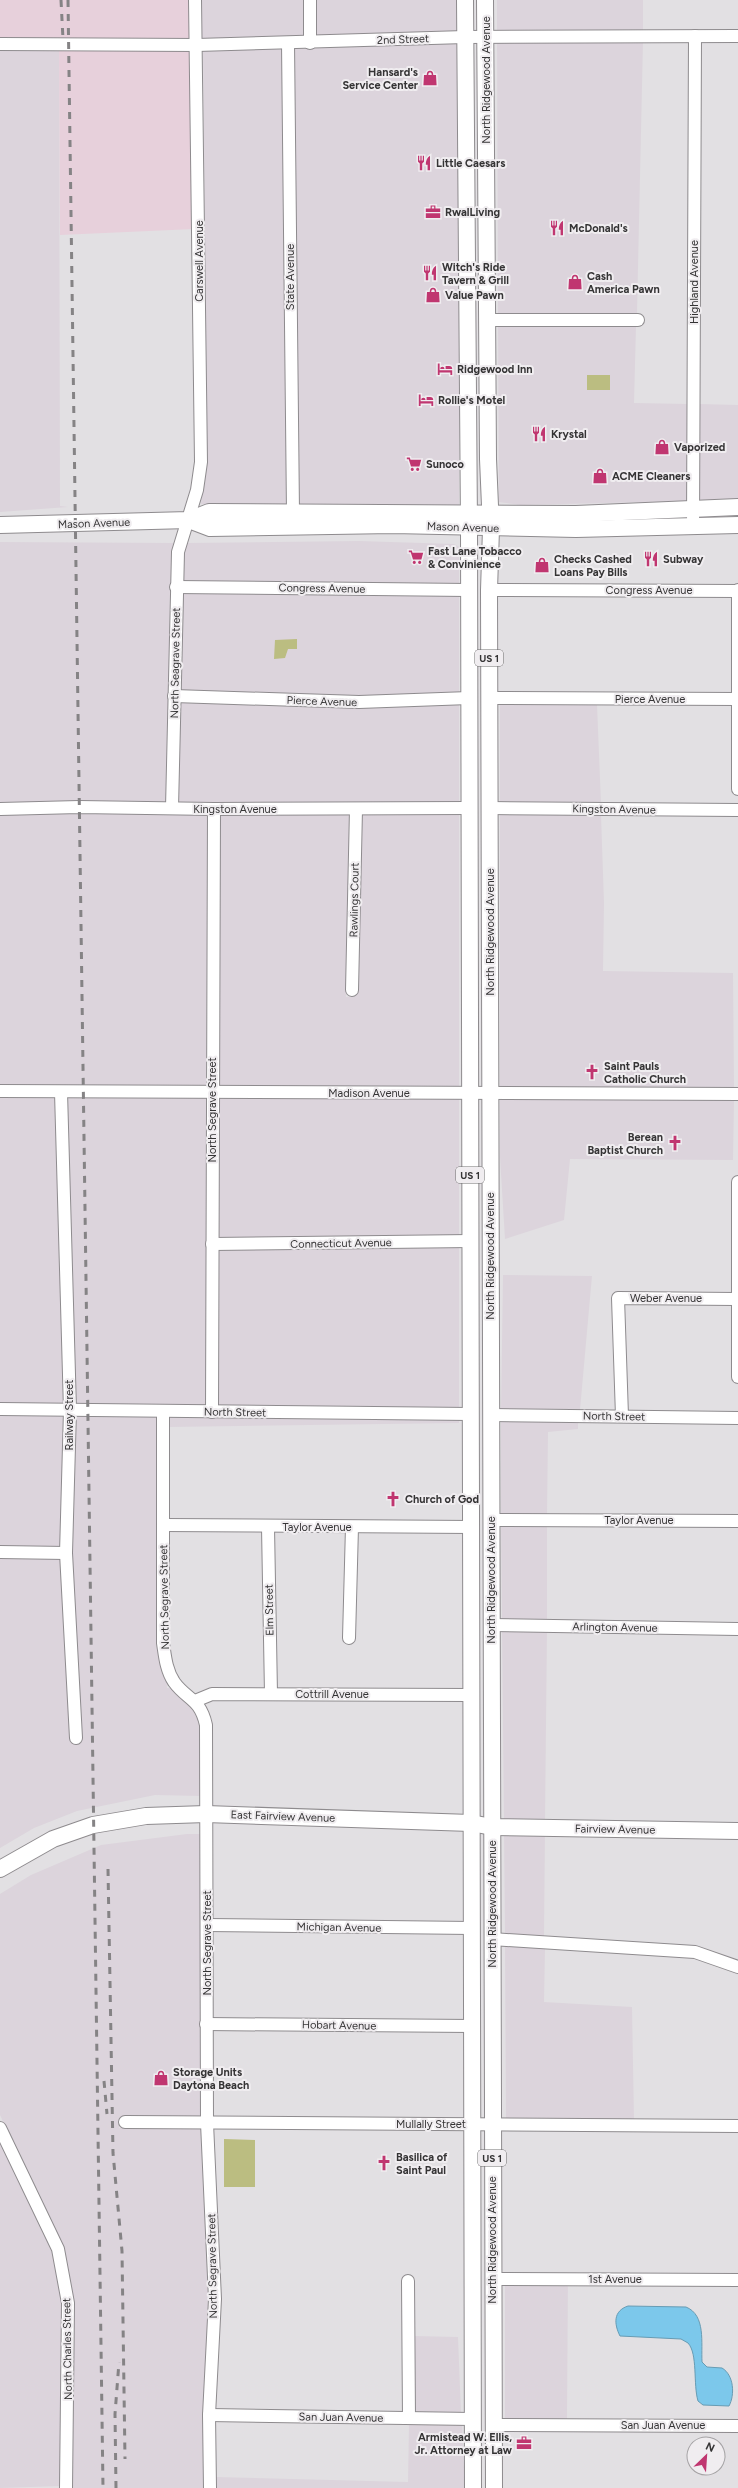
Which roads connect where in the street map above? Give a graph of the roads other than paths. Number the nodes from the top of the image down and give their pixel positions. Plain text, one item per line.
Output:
1 (195, 0) edge
2 (310, 0) edge
3 (465, 0) edge
4 (485, 0) edge
5 (695, 36) junction
6 (738, 36) edge
7 (465, 37) junction
8 (486, 37) junction
9 (288, 43) junction
10 (310, 43) junction
11 (0, 44) edge
12 (197, 45) junction
13 (487, 320) junction
14 (638, 320) dead end
15 (738, 507) edge
16 (693, 509) junction
17 (293, 512) junction
18 (189, 520) junction
19 (469, 520) junction
20 (490, 521) junction
21 (0, 525) edge
22 (738, 525) edge
23 (693, 528) junction
24 (176, 587) junction
25 (468, 590) junction
26 (489, 590) junction
27 (738, 591) edge
28 (174, 696) junction
29 (469, 698) junction
30 (489, 698) junction
31 (738, 699) edge
32 (738, 789) edge
33 (172, 808) junction
34 (469, 808) junction
35 (489, 808) junction
36 (0, 809) edge
37 (214, 809) junction
38 (356, 809) junction
39 (738, 810) edge
40 (352, 990) dead end
41 (0, 1091) edge
42 (61, 1092) junction
43 (212, 1092) junction
44 (470, 1093) junction
45 (490, 1094) junction
46 (738, 1094) edge
47 (738, 1182) edge
48 (471, 1241) junction
49 (212, 1244) junction
50 (736, 1299) junction
51 (738, 1377) edge
52 (0, 1409) edge
53 (70, 1410) junction
54 (163, 1411) junction
55 (212, 1412) junction
56 (470, 1414) junction
57 (491, 1415) junction
58 (622, 1416) junction
59 (738, 1418) edge
60 (491, 1520) junction
61 (738, 1521) edge
62 (163, 1525) junction
63 (268, 1526) junction
64 (352, 1527) junction
65 (472, 1527) junction
66 (0, 1552) edge
67 (66, 1553) junction
68 (471, 1602) junction
69 (491, 1625) junction
70 (738, 1629) edge
71 (349, 1638) dead end
72 (271, 1694) junction
73 (471, 1695) junction
74 (195, 1701) junction
75 (76, 1738) dead end
76 (206, 1814) junction
77 (471, 1823) junction
78 (492, 1828) junction
79 (738, 1831) edge
80 (0, 1869) edge
81 (207, 1925) junction
82 (472, 1928) junction
83 (492, 1939) junction
84 (738, 1968) edge
85 (206, 2024) junction
86 (472, 2026) junction
87 (125, 2122) dead end
88 (207, 2122) junction
89 (472, 2124) junction
90 (492, 2124) junction
91 (738, 2126) edge
92 (0, 2128) edge
93 (492, 2279) junction
94 (738, 2280) edge
95 (408, 2281) dead end
96 (209, 2415) junction
97 (409, 2418) junction
98 (472, 2419) junction
99 (493, 2425) junction
100 (738, 2426) edge
101 (66, 2488) edge
102 (210, 2488) edge
103 (474, 2488) edge
104 (494, 2488) edge

1 - 12 street, Carswell Avenue
2 - 10 street
3 - 7 main road, North Ridgewood Avenue / US 1
4 - 8 main road, North Ridgewood Avenue / US 1
5 - 6 street, 2nd Street
5 - 8 street, 2nd Street
5 - 16 street, Highland Avenue
7 - 8 street, 2nd Street
7 - 10 street, 2nd Street
7 - 19 main road, North Ridgewood Avenue / US 1
8 - 13 main road, North Ridgewood Avenue / US 1
9 - 10 street, 2nd Street
9 - 12 street, 2nd Street
9 - 17 street, State Avenue
11 - 12 street, 2nd Street
12 - 18 street, Carswell Avenue
13 - 14 street
13 - 20 main road, North Ridgewood Avenue / US 1
15 - 16 main road, Mason Avenue
16 - 20 main road, Mason Avenue
16 - 23 street, Highland Avenue
17 - 18 main road, Mason Avenue
17 - 19 main road, Mason Avenue
18 - 19 main road, Mason Avenue
18 - 21 main road, Mason Avenue
18 - 24 street, North Seagrave Street
19 - 20 main road, Mason Avenue
19 - 25 main road, North Ridgewood Avenue / US 1
20 - 23 main road, Mason Avenue
20 - 26 main road, North Ridgewood Avenue / US 1
22 - 23 main road, Mason Avenue
24 - 25 street, Congress Avenue
24 - 28 street, North Seagrave Street
25 - 29 main road, North Ridgewood Avenue / US 1
26 - 27 street, Congress Avenue
26 - 30 main road, North Ridgewood Avenue / US 1
27 - 31 street
28 - 29 street, Pierce Avenue
28 - 33 street, North Seagrave Street
29 - 34 main road, North Ridgewood Avenue / US 1
30 - 31 street, Pierce Avenue
30 - 35 main road, North Ridgewood Avenue / US 1
31 - 32 street
33 - 36 street, Kingston Avenue
33 - 37 street, Kingston Avenue
34 - 38 street, Kingston Avenue
34 - 44 main road, North Ridgewood Avenue / US 1
35 - 39 street, Kingston Avenue
35 - 45 main road, North Ridgewood Avenue / US 1
37 - 38 street, Kingston Avenue
37 - 43 street, North Segrave Street
38 - 40 street, Rawlings Court
41 - 42 street, Madison Avenue
42 - 43 street, Madison Avenue
42 - 53 street, Railway Street
43 - 44 street, Madison Avenue
43 - 49 street, North Segrave Street
44 - 45 street, Madison Avenue
44 - 48 main road, North Ridgewood Avenue / US 1
45 - 46 street, Madison Avenue
45 - 57 main road, North Ridgewood Avenue / US 1
47 - 50 street
48 - 49 street, Connecticut Avenue
48 - 56 main road, North Ridgewood Avenue / US 1
49 - 55 street, North Segrave Street
50 - 51 street
50 - 58 street, Weber Avenue
52 - 53 street, North Street
53 - 54 street, North Street
53 - 67 street, Railway Street
54 - 55 street, North Street
54 - 62 street, North Segrave Street
55 - 56 street, North Street
56 - 65 main road, North Ridgewood Avenue / US 1
57 - 58 street, North Street
57 - 60 main road, North Ridgewood Avenue / US 1
58 - 59 street, North Street
60 - 61 street, Taylor Avenue
60 - 69 main road, North Ridgewood Avenue / US 1
62 - 63 street, Taylor Avenue
62 - 74 street, North Segrave Street
63 - 64 street, Taylor Avenue
63 - 72 street, Elm Street
64 - 65 street, Taylor Avenue
64 - 71 street
65 - 68 main road, North Ridgewood Avenue / US 1
66 - 67 street
67 - 75 street, Railway Street
68 - 69 main road
68 - 73 main road, North Ridgewood Avenue / US 1
69 - 70 street, Arlington Avenue
69 - 78 main road, North Ridgewood Avenue / US 1
72 - 73 street, Cottrill Avenue
72 - 74 street, Cottrill Avenue
73 - 77 main road, North Ridgewood Avenue / US 1
74 - 76 street, North Segrave Street
76 - 77 main road, East Fairview Avenue
76 - 80 main road, East Fairview Avenue
76 - 81 street, North Segrave Street
77 - 78 main road, East Fairview Avenue
77 - 82 main road, North Ridgewood Avenue / US 1
78 - 79 main road, Fairview Avenue
78 - 83 main road, North Ridgewood Avenue / US 1
81 - 82 street, Michigan Avenue
81 - 85 street, North Segrave Street
82 - 86 main road, North Ridgewood Avenue / US 1
83 - 84 street
83 - 90 main road, North Ridgewood Avenue / US 1
85 - 86 street, Hobart Avenue
85 - 88 street, North Segrave Street
86 - 89 main road, North Ridgewood Avenue / US 1
87 - 88 street, Mullally Street
88 - 89 street, Mullally Street
88 - 96 street, North Segrave Street
89 - 90 street, Mullally Street
89 - 98 main road, North Ridgewood Avenue / US 1
90 - 91 street, Mullally Street
90 - 93 main road, North Ridgewood Avenue / US 1
92 - 101 street, North Charles Street
93 - 94 street, 1st Avenue
93 - 99 main road, North Ridgewood Avenue / US 1
95 - 97 street
96 - 97 street, San Juan Avenue
96 - 102 street, North Segrave Street
97 - 98 street, San Juan Avenue
98 - 103 main road, North Ridgewood Avenue / US 1
99 - 100 street, San Juan Avenue
99 - 104 main road, North Ridgewood Avenue / US 1

